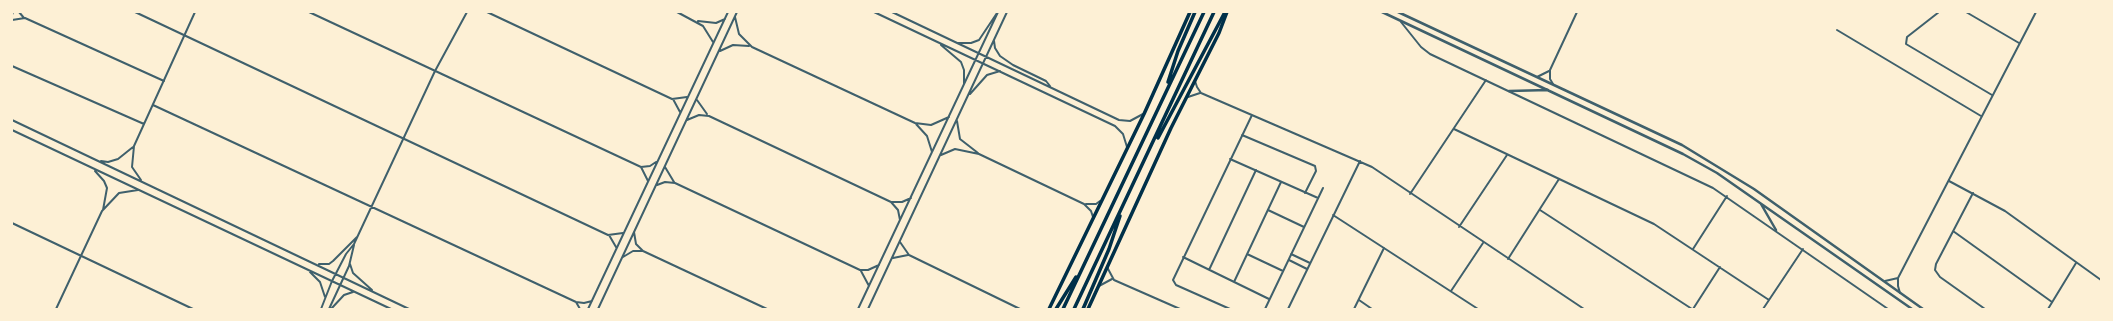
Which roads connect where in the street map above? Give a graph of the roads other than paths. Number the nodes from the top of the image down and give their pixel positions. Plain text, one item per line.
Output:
1 (14, 12) edge
2 (19, 12) edge
3 (135, 12) edge
4 (195, 12) edge
5 (309, 12) edge
6 (466, 12) edge
7 (487, 12) edge
8 (677, 12) edge
9 (728, 12) edge
10 (737, 12) edge
11 (874, 12) edge
12 (892, 12) edge
13 (998, 12) edge
14 (1007, 12) edge
15 (1190, 12) edge
16 (1195, 12) edge
17 (1204, 12) edge
18 (1214, 12) edge
19 (1226, 12) edge
20 (1382, 12) edge
21 (1398, 12) edge
22 (1577, 12) edge
23 (1939, 12) edge
24 (1966, 12) edge
25 (2036, 12) edge
26 (12, 15) edge
27 (735, 16) junction
28 (25, 18) junction
29 (725, 18) junction
30 (12, 20) edge
31 (697, 21) junction
32 (1400, 21) junction
33 (1837, 30) dead end
34 (184, 35) junction
35 (994, 39) junction
36 (937, 42) junction
37 (713, 43) junction
38 (957, 43) junction
39 (2019, 44) junction
40 (752, 47) junction
41 (720, 51) junction
42 (979, 54) junction
43 (986, 57) junction
44 (976, 60) junction
45 (983, 63) junction
46 (12, 66) edge
47 (1550, 70) junction
48 (434, 71) junction
49 (1002, 71) junction
50 (1536, 77) junction
51 (1196, 80) junction
52 (1486, 80) junction
53 (164, 81) junction
54 (964, 86) junction
55 (1554, 86) junction
56 (1051, 87) junction
57 (1166, 90) junction
58 (1550, 90) junction
59 (1509, 91) junction
60 (1201, 93) junction
61 (1992, 95) junction
62 (968, 97) junction
63 (672, 98) junction
64 (687, 98) junction
65 (1186, 98) junction
66 (696, 100) junction
67 (153, 106) junction
68 (680, 112) junction
69 (1144, 114) junction
70 (1252, 115) junction
71 (709, 116) junction
72 (950, 116) junction
73 (1981, 116) junction
74 (12, 120) edge
75 (687, 120) junction
76 (957, 120) junction
77 (915, 123) junction
78 (144, 124) junction
79 (12, 130) edge
80 (1454, 130) junction
81 (1242, 134) junction
82 (404, 139) junction
83 (134, 146) junction
84 (1127, 148) junction
85 (932, 153) junction
86 (979, 154) junction
87 (1148, 154) junction
88 (1507, 155) junction
89 (940, 156) junction
90 (1230, 159) junction
91 (97, 160) junction
92 (658, 161) junction
93 (1360, 161) junction
94 (641, 167) junction
95 (665, 167) junction
96 (93, 169) junction
97 (1256, 170) junction
98 (1559, 180) junction
99 (648, 181) junction
100 (1949, 181) junction
101 (143, 182) junction
102 (1281, 182) junction
103 (675, 183) junction
104 (656, 186) junction
105 (1323, 188) dead end
106 (139, 190) junction
107 (1305, 192) junction
108 (1973, 193) junction
109 (1410, 194) junction
110 (1727, 196) junction
111 (912, 197) junction
112 (1104, 197) junction
113 (1318, 198) junction
114 (891, 202) junction
115 (1760, 202) junction
116 (1084, 204) junction
117 (1123, 206) junction
118 (372, 207) junction
119 (1268, 210) junction
120 (1540, 210) junction
121 (102, 211) junction
122 (1333, 215) junction
123 (900, 221) junction
124 (1092, 222) junction
125 (12, 223) edge
126 (1304, 227) junction
127 (1459, 227) junction
128 (1776, 230) junction
129 (1953, 231) junction
130 (634, 232) junction
131 (623, 233) junction
132 (608, 234) junction
133 (358, 235) junction
134 (900, 242) junction
135 (1483, 243) junction
136 (354, 244) junction
137 (616, 248) junction
138 (1384, 248) junction
139 (1693, 249) junction
140 (1803, 249) junction
141 (643, 251) junction
142 (1247, 254) junction
143 (1291, 254) junction
144 (909, 255) junction
145 (82, 256) junction
146 (1184, 257) junction
147 (622, 258) junction
148 (892, 259) junction
149 (1508, 259) junction
150 (1289, 260) junction
151 (350, 262) junction
152 (1311, 263) junction
153 (2076, 263) junction
154 (316, 264) junction
155 (880, 264) junction
156 (1083, 266) junction
157 (1107, 267) junction
158 (1720, 267) junction
159 (1308, 269) junction
160 (860, 270) junction
161 (1209, 270) junction
162 (310, 271) junction
163 (1283, 271) junction
164 (335, 273) junction
165 (344, 277) junction
166 (1898, 278) junction
167 (1112, 279) junction
168 (2101, 280) edge
169 (332, 281) junction
170 (1885, 281) junction
171 (1234, 282) junction
172 (340, 285) junction
173 (869, 286) junction
174 (1099, 286) junction
175 (1451, 291) junction
176 (355, 292) junction
177 (374, 292) junction
178 (1900, 293) junction
179 (325, 297) junction
180 (1270, 299) junction
181 (592, 300) junction
182 (1359, 300) junction
183 (1769, 300) junction
184 (576, 302) junction
185 (2052, 302) junction
186 (601, 303) junction
187 (56, 309) edge
188 (193, 309) edge
189 (321, 309) edge
190 (330, 309) edge
191 (391, 309) edge
192 (409, 309) edge
193 (580, 309) edge
194 (588, 309) edge
195 (598, 309) edge
196 (602, 309) edge
197 (767, 309) edge
198 (858, 309) edge
199 (868, 309) edge
200 (1020, 309) edge
201 (1049, 309) edge
202 (1056, 309) edge
203 (1063, 309) edge
204 (1074, 309) edge
205 (1083, 309) edge
206 (1088, 309) edge
207 (1180, 309) edge
208 (1230, 309) edge
209 (1265, 309) edge
210 (1288, 309) edge
211 (1354, 309) edge
212 (1372, 309) edge
213 (1478, 309) edge
214 (1584, 309) edge
215 (1693, 309) edge
216 (1763, 309) edge
217 (1888, 309) edge
218 (1912, 309) edge
219 (1923, 309) edge
220 (1984, 309) edge
221 (2048, 309) edge

1 - 26 street
2 - 28 street
3 - 34 street
4 - 34 street
5 - 48 street
6 - 48 street
7 - 63 street
8 - 31 street
9 - 29 street
10 - 27 street
11 - 36 street
12 - 38 street
13 - 38 street
13 - 42 street
14 - 35 street
15 - 69 main road
16 - 57 main road
17 - 57 main road
18 - 87 main road
19 - 51 main road
19 - 87 main road
20 - 32 street
21 - 50 street
22 - 47 street
23 - 61 street
24 - 39 street
25 - 39 street
27 - 40 street
27 - 41 street
28 - 30 street
28 - 53 street
29 - 31 street
29 - 37 street
31 - 37 street
32 - 52 street
32 - 58 street
33 - 73 street
34 - 53 street
34 - 82 street
35 - 43 street
35 - 56 street
36 - 44 street
36 - 54 street
37 - 64 street
38 - 42 street
39 - 61 street
40 - 41 street
40 - 77 street
41 - 66 street
42 - 43 street
42 - 44 street
43 - 45 street
43 - 56 street
44 - 45 street
44 - 54 street
45 - 49 street
45 - 62 street
46 - 78 street
47 - 50 street
47 - 55 street
48 - 82 street
48 - 94 street
49 - 62 street
49 - 84 street
50 - 55 street
51 - 60 street
51 - 65 main road
52 - 59 street
52 - 80 street
53 - 67 street
54 - 72 street
55 - 170 street
56 - 69 street
57 - 156 main road
58 - 59 street
58 - 115 street
59 - 110 street
60 - 65 street
60 - 70 street
61 - 73 street
62 - 76 street
63 - 64 street
63 - 68 street
64 - 68 street
65 - 157 main road
66 - 71 street
66 - 75 street
67 - 78 street
67 - 118 street
68 - 92 street
69 - 84 main road
70 - 81 street
70 - 93 street
71 - 75 street
71 - 114 street
72 - 77 street
72 - 85 street
73 - 100 street
74 - 91 street
75 - 95 street
76 - 86 street
76 - 89 street
77 - 85 street
78 - 83 street
79 - 96 street
80 - 88 street
80 - 109 street
81 - 90 street
81 - 107 street
82 - 118 street
82 - 132 street
83 - 91 street
83 - 101 street
84 - 112 main road
85 - 111 street
86 - 89 street
86 - 116 street
87 - 117 main road
88 - 98 street
88 - 127 street
89 - 134 street
90 - 97 street
90 - 146 street
91 - 101 street
92 - 94 street
92 - 99 street
93 - 109 street
93 - 122 street
94 - 99 street
95 - 103 street
95 - 104 street
96 - 106 street
96 - 121 street
97 - 102 street
97 - 161 street
98 - 120 street
98 - 139 street
99 - 131 street
100 - 108 street
100 - 166 street
101 - 154 street
102 - 107 street
102 - 119 street
103 - 104 street
103 - 160 street
104 - 130 street
105 - 113 street
106 - 121 street
106 - 162 street
107 - 113 street
108 - 129 street
108 - 153 street
109 - 127 street
110 - 128 street
110 - 139 street
111 - 114 street
111 - 123 street
112 - 116 street
112 - 124 main road
113 - 126 street
114 - 123 street
115 - 128 street
115 - 218 street
116 - 124 street
117 - 204 main road
117 - 205 main road
118 - 133 street
118 - 184 street
119 - 126 street
119 - 142 street
120 - 149 street
120 - 215 street
121 - 145 street
122 - 138 street
122 - 152 street
123 - 155 street
124 - 201 main road
125 - 145 street
126 - 143 street
127 - 135 street
128 - 140 street
129 - 185 street
129 - 220 street
130 - 141 street
130 - 147 street
131 - 132 street
131 - 137 street
132 - 137 street
133 - 136 street
133 - 154 street
134 - 144 street
134 - 148 street
135 - 149 street
135 - 175 street
136 - 151 street
136 - 164 street
137 - 181 street
138 - 175 street
138 - 182 street
139 - 158 street
140 - 183 street
140 - 217 street
141 - 147 street
141 - 197 street
142 - 163 street
142 - 171 street
143 - 150 street
143 - 152 street
144 - 148 street
144 - 200 street
145 - 187 street
145 - 188 street
146 - 161 street
146 - 208 street
147 - 186 street
148 - 199 street
149 - 214 street
150 - 159 street
150 - 163 street
151 - 165 street
151 - 177 street
152 - 159 street
153 - 168 street
153 - 185 street
154 - 164 street
155 - 160 street
155 - 173 street
156 - 202 main road
156 - 203 main road
157 - 167 street
157 - 174 main road
158 - 183 street
158 - 215 street
159 - 210 street
160 - 173 street
161 - 171 street
162 - 169 street
162 - 179 street
163 - 180 street
164 - 165 street
164 - 169 street
165 - 172 street
165 - 177 street
166 - 170 street
166 - 178 street
167 - 174 street
167 - 207 street
169 - 172 street
169 - 179 street
170 - 178 street
171 - 180 street
172 - 176 street
172 - 190 street
173 - 198 street
174 - 206 main road
175 - 213 street
176 - 190 street
176 - 191 street
177 - 192 street
178 - 219 street
179 - 189 street
180 - 209 street
181 - 184 street
181 - 194 street
182 - 211 street
182 - 212 street
183 - 216 street
184 - 193 street
185 - 221 street
186 - 195 street
186 - 196 street

